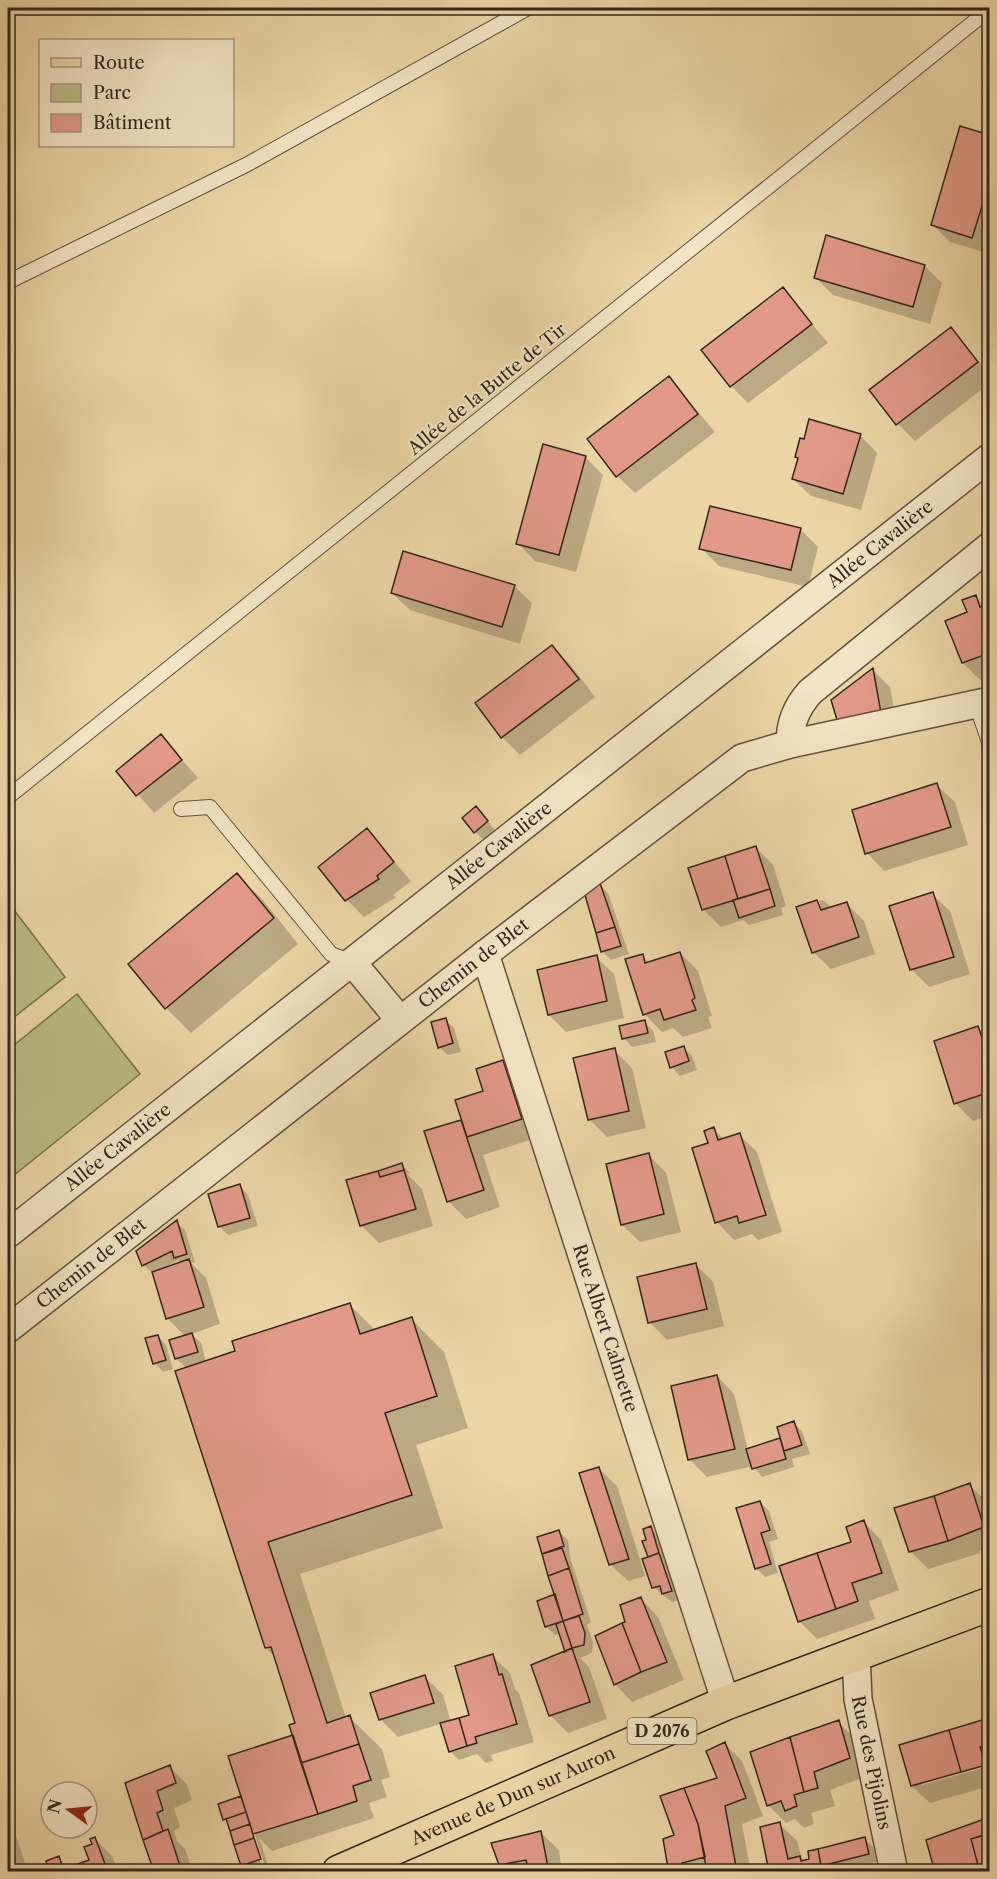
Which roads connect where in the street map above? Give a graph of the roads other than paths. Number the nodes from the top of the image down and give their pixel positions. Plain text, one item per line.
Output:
1 (528, 8) edge
2 (990, 9) edge
3 (8, 282) edge
4 (990, 457) edge
5 (990, 546) edge
6 (983, 702) edge
7 (790, 744) junction
8 (990, 745) edge
9 (8, 797) edge
10 (181, 809) dead end
11 (485, 954) junction
12 (352, 962) junction
13 (400, 1020) junction
14 (8, 1234) edge
15 (8, 1329) edge
16 (990, 1604) edge
17 (856, 1653) junction
18 (726, 1703) junction
19 (339, 1872) edge
20 (894, 1872) edge

1 - 3 lane
2 - 9 lane, Allée de la Butte de Tir
4 - 12 street, Allée Cavalière
5 - 7 street
6 - 7 street, Chemin de Blet
6 - 8 lane
7 - 11 street, Chemin de Blet
10 - 12 lane
11 - 13 street, Chemin de Blet
11 - 18 street, Rue Albert Calmette
12 - 13 street
12 - 14 street, Allée Cavalière
13 - 15 street, Chemin de Blet
16 - 17 main road, Avenue de Dun sur Auron / D 2076
17 - 18 main road, Avenue de Dun sur Auron / D 2076
17 - 20 street, Rue des Pijolins
18 - 19 main road, Avenue de Dun sur Auron / D 2076

